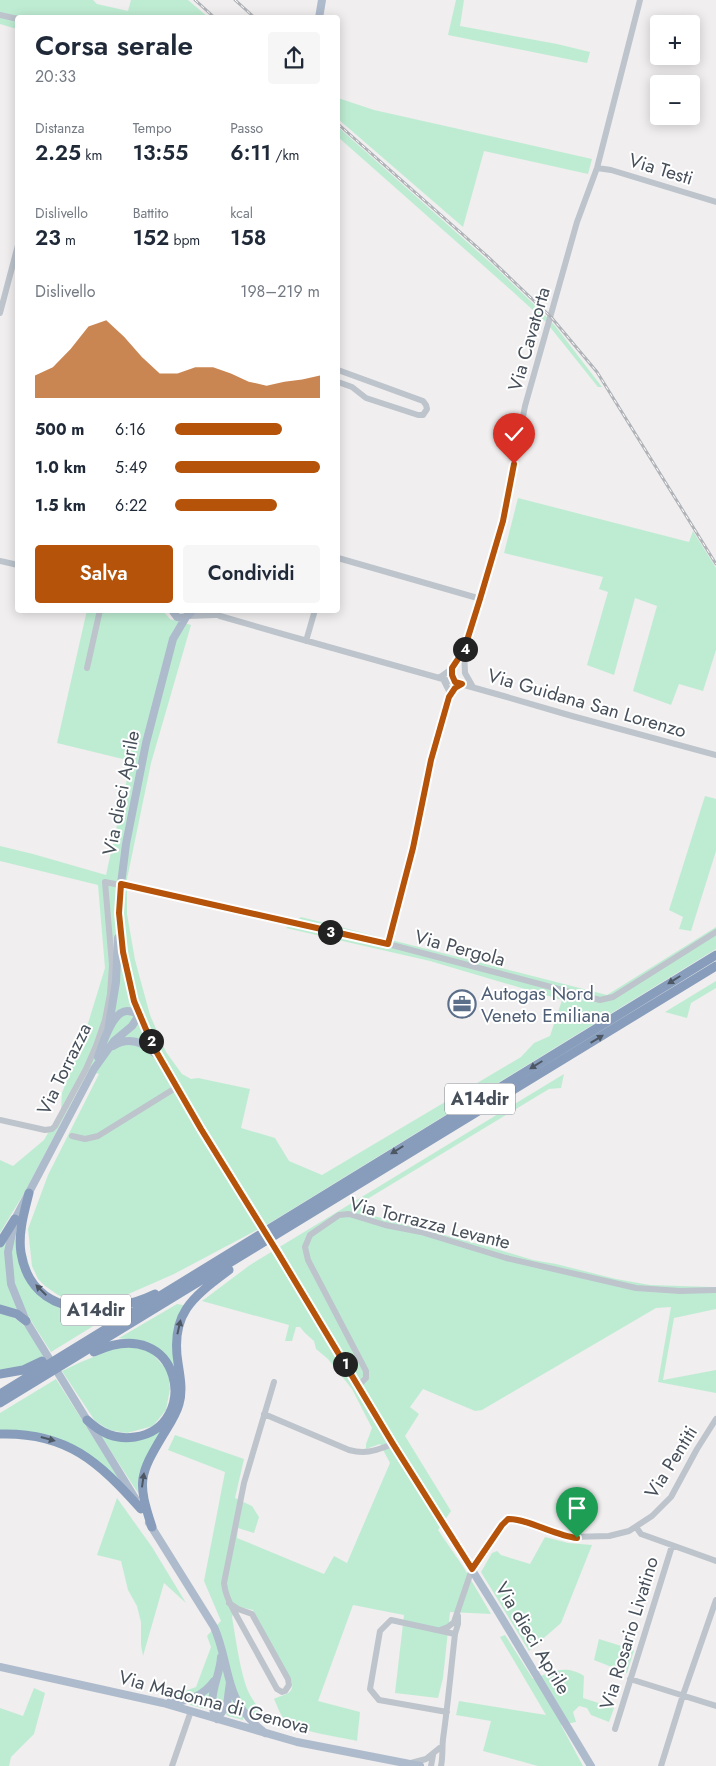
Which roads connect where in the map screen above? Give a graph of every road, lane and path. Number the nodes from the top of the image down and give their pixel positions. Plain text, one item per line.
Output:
1 (322, 0) edge
2 (640, 0) edge
3 (0, 15) edge
4 (320, 15) edge
5 (15, 18) edge
6 (597, 168) junction
7 (716, 202) edge
8 (15, 256) edge
9 (0, 313) edge
10 (340, 371) edge
11 (340, 383) edge
12 (340, 559) edge
13 (0, 561) edge
14 (15, 564) edge
15 (480, 599) junction
16 (100, 613) edge
17 (172, 613) edge
18 (173, 613) edge
19 (214, 613) edge
20 (314, 613) edge
21 (189, 614) edge
22 (220, 616) junction
23 (173, 639) junction
24 (306, 640) junction
25 (464, 650) junction
26 (87, 668) dead end
27 (452, 668) junction
28 (465, 670) junction
29 (441, 678) junction
30 (458, 683) junction
31 (473, 687) junction
32 (449, 697) junction
33 (716, 754) edge
34 (105, 882) joint
35 (121, 884) junction
36 (119, 913) junction
37 (716, 932) edge
38 (388, 944) junction
39 (716, 955) edge
40 (716, 966) edge
41 (139, 1015) junction
42 (108, 1031) junction
43 (107, 1050) junction
44 (159, 1058) junction
45 (94, 1069) junction
46 (176, 1087) junction
47 (0, 1120) edge
48 (72, 1136) dead end
49 (29, 1193) junction
50 (15, 1219) junction
51 (302, 1219) junction
52 (0, 1242) edge
53 (244, 1244) junction
54 (716, 1290) edge
55 (0, 1309) edge
56 (26, 1321) junction
57 (116, 1323) junction
58 (0, 1374) edge
59 (274, 1382) dead end
60 (358, 1386) junction
61 (23, 1389) junction
62 (0, 1394) edge
63 (0, 1403) edge
64 (264, 1414) junction
65 (716, 1419) edge
66 (86, 1420) junction
67 (0, 1434) edge
68 (393, 1444) junction
69 (141, 1509) junction
70 (152, 1527) junction
71 (636, 1527) junction
72 (672, 1546) junction
73 (716, 1561) edge
74 (472, 1569) junction
75 (716, 1600) edge
76 (230, 1603) junction
77 (245, 1611) junction
78 (458, 1612) junction
79 (238, 1618) junction
80 (440, 1630) junction
81 (455, 1634) junction
82 (221, 1647) junction
83 (0, 1667) edge
84 (218, 1675) junction
85 (630, 1679) junction
86 (230, 1680) junction
87 (683, 1695) junction
88 (164, 1703) junction
89 (716, 1706) edge
90 (191, 1711) junction
91 (447, 1712) junction
92 (217, 1718) junction
93 (615, 1729) dead end
94 (265, 1733) junction
95 (442, 1746) junction
96 (433, 1754) junction
97 (442, 1758) junction
98 (589, 1764) edge
99 (409, 1765) edge
100 (172, 1766) edge
101 (420, 1766) edge
102 (432, 1766) edge
103 (441, 1766) edge
104 (446, 1766) edge
105 (661, 1766) edge

1 - 4 main road
2 - 6 street, Via Cavatorta
3 - 5 street
6 - 7 street, Via Testi
6 - 15 street, Via Cavatorta
8 - 9 street
10 - 11 street
12 - 15 street
13 - 14 street
15 - 25 street, Via Cavatorta
16 - 26 street
17 - 23 main road, Via dieci Aprile
18 - 21 main road
19 - 22 street
20 - 24 street
21 - 22 street
21 - 23 main road, Via dieci Aprile
22 - 24 street, Via Guidana San Lorenzo
23 - 35 main road, Via dieci Aprile
24 - 29 street, Via Guidana San Lorenzo
25 - 27 street
25 - 28 street, Via Cavatorta
27 - 29 street
27 - 30 street
28 - 30 street
28 - 31 street, Via Cavatorta
29 - 30 street, Via Guidana San Lorenzo
29 - 32 street
30 - 31 street, Via Guidana San Lorenzo
30 - 32 street
31 - 33 street, Via Guidana San Lorenzo
32 - 38 street
34 - 35 street, Via Pergola
34 - 47 street, Via Torrazza
35 - 36 main road, Via dieci Aprile
35 - 38 street, Via Pergola
36 - 41 main road, Via dieci Aprile
36 - 42 main road, A14dir
37 - 38 street, Via Pergola
39 -> 53 highway, A14dir
51 -> 40 highway, A14dir
41 - 42 main road, A14dir
41 - 43 main road, A14dir
41 - 44 main road, Via dieci Aprile
42 - 45 main road, A14dir
43 - 44 main road
43 - 45 main road, A14dir
44 - 46 main road, Via dieci Aprile
45 - 49 main road, A14dir
46 - 48 street
46 - 60 main road, Via dieci Aprile
49 - 50 main road, A14dir
53 -> 49 highway, A14dir
50 - 52 highway, A14dir
50 - 56 main road, A14dir
51 - 61 highway, A14dir
70 -> 51 highway, A14dir
53 - 57 highway, A14dir
54 - 60 street, Via Torrazza Levante
55 - 56 highway
56 - 66 main road, A14dir
57 - 58 highway, A14dir
57 - 62 highway, A14dir
59 - 64 street
60 - 68 main road, Via dieci Aprile
61 - 63 highway, A14dir
61 - 66 highway, A14dir
64 - 68 street
64 - 76 street
65 - 71 street, Via Pentiti
66 - 69 main road, A14dir
67 -> 69 highway, A14dir
68 - 74 main road, Via dieci Aprile
69 - 70 main road, A14dir
70 - 82 main road, A14dir
71 - 72 street
71 - 74 street, Via Pentiti
72 - 73 street
72 - 85 street, Via Rosario Livatino
74 - 78 street
74 - 98 main road, Via dieci Aprile
75 - 87 street
76 - 77 street
76 - 79 street
77 - 79 street
77 - 79 street
78 - 80 street
78 - 81 street
80 - 81 street
80 - 91 street
81 - 91 street
82 - 84 main road, A14dir
82 - 86 main road, A14dir
83 - 88 main road, Via Madonna di Genova
84 - 88 main road
84 - 92 main road, A14dir
85 - 87 street
85 - 93 street, Via Rosario Livatino
86 - 92 main road, A14dir
86 - 94 main road, A14dir
87 - 89 street
87 - 105 street
88 - 90 main road, Via Madonna di Genova
90 - 92 main road, Via Madonna di Genova
90 - 100 street
91 - 95 street
92 - 94 main road, Via Madonna di Genova
94 - 99 main road, Via Madonna di Genova
95 - 96 street
95 - 97 street
96 - 99 street
96 - 102 street
97 - 103 street
97 - 104 street
99 - 101 main road, Via Madonna di Genova

